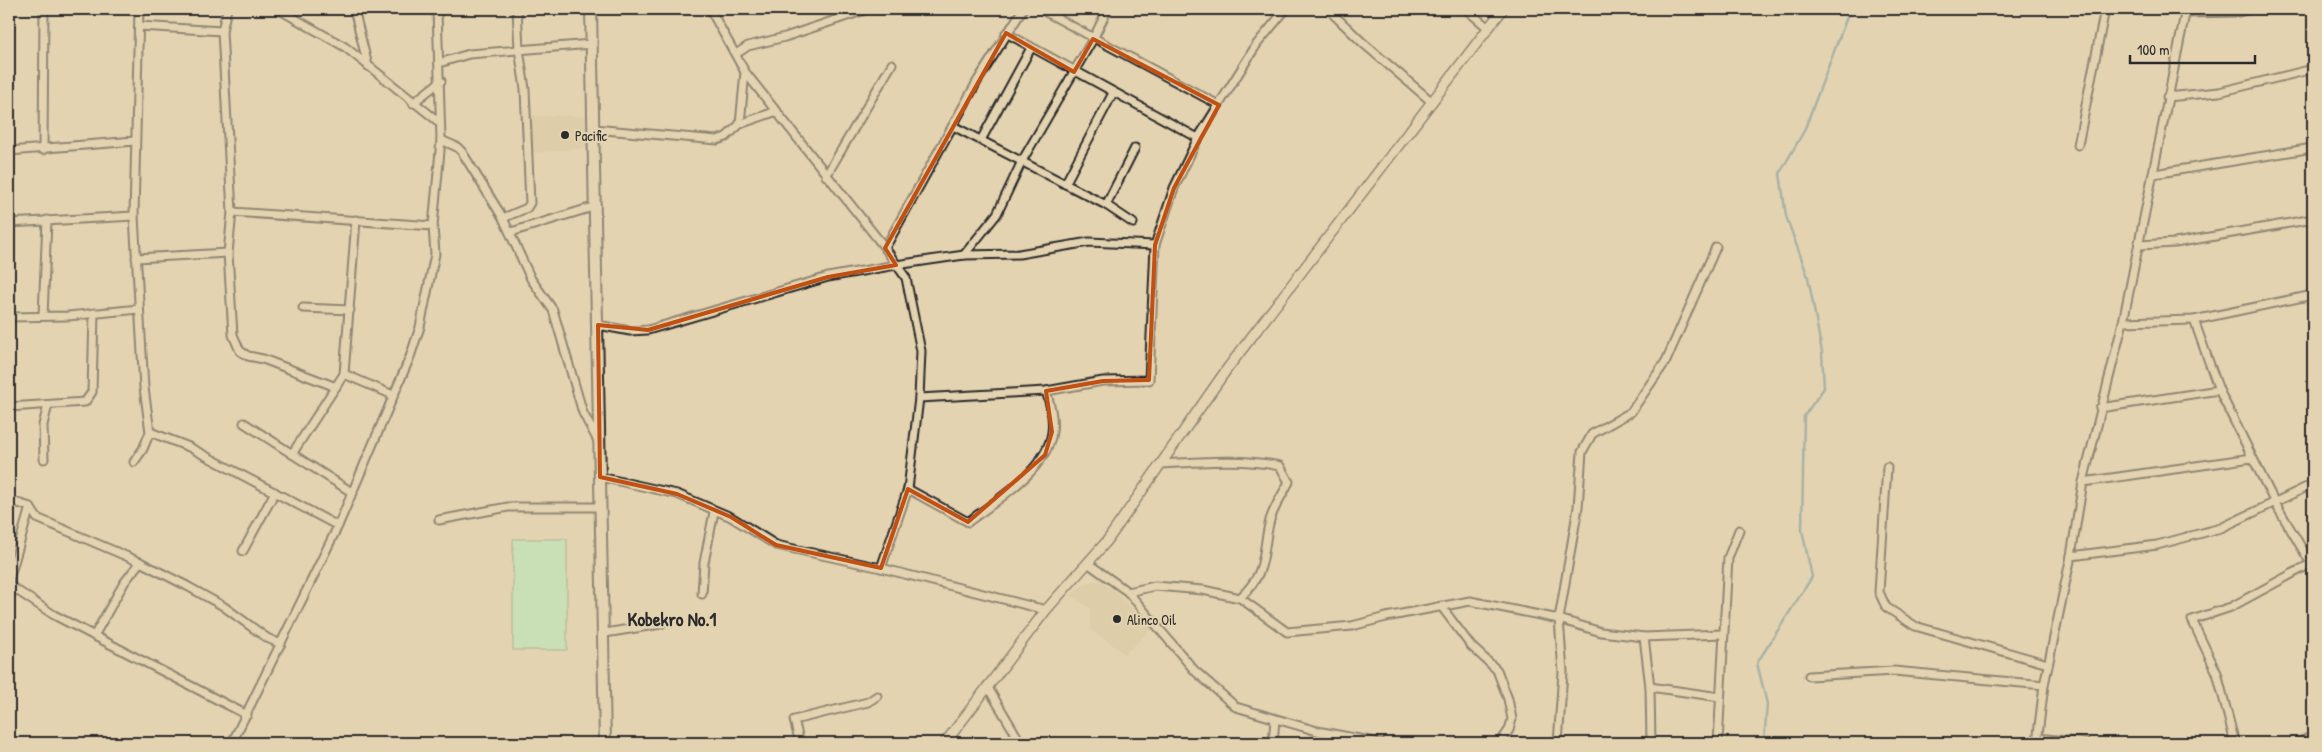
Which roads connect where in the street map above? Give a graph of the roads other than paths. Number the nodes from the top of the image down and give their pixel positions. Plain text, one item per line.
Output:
1 (44, 9) edge
2 (139, 9) edge
3 (227, 9) edge
4 (278, 9) edge
5 (354, 9) edge
6 (438, 9) edge
7 (517, 9) edge
8 (591, 9) edge
9 (710, 9) edge
10 (868, 9) edge
11 (1023, 9) edge
12 (1040, 9) edge
13 (1108, 9) edge
14 (1286, 9) edge
15 (1335, 9) edge
16 (1466, 9) edge
17 (1503, 9) edge
18 (2105, 9) edge
19 (2250, 9) edge
20 (2186, 11) edge
21 (138, 26) junction
22 (1487, 27) junction
23 (222, 31) junction
24 (1006, 33) junction
25 (1093, 39) junction
26 (592, 44) junction
27 (1031, 48) junction
28 (519, 49) junction
29 (736, 54) junction
30 (439, 63) junction
31 (892, 64) dead end
32 (368, 67) junction
33 (2313, 69) edge
34 (745, 72) junction
35 (1074, 72) junction
36 (441, 81) junction
37 (1113, 93) junction
38 (2167, 97) junction
39 (1432, 102) junction
40 (413, 103) junction
41 (1219, 105) junction
42 (777, 111) junction
43 (439, 122) junction
44 (740, 124) junction
45 (953, 126) junction
46 (594, 129) junction
47 (1198, 138) junction
48 (441, 140) junction
49 (981, 140) junction
50 (135, 141) junction
51 (2078, 145) dead end
52 (1135, 148) dead end
53 (2313, 148) edge
54 (42, 150) junction
55 (9, 151) edge
56 (1022, 161) junction
57 (2154, 174) junction
58 (826, 176) junction
59 (1065, 184) junction
60 (1106, 205) junction
61 (596, 206) junction
62 (232, 212) junction
63 (134, 216) junction
64 (503, 218) junction
65 (2313, 219) edge
66 (47, 220) junction
67 (356, 220) junction
68 (9, 222) edge
69 (1133, 223) dead end
70 (433, 226) junction
71 (511, 232) junction
72 (1155, 245) junction
73 (2139, 245) junction
74 (1716, 247) dead end
75 (885, 248) junction
76 (228, 253) junction
77 (964, 255) junction
78 (136, 258) junction
79 (896, 265) junction
80 (2313, 295) edge
81 (303, 308) dead end
82 (139, 309) junction
83 (350, 310) junction
84 (94, 313) junction
85 (44, 316) junction
86 (9, 317) edge
87 (2194, 320) junction
88 (2123, 322) junction
89 (598, 325) junction
90 (344, 374) junction
91 (336, 387) junction
92 (1046, 390) junction
93 (2219, 390) junction
94 (393, 395) junction
95 (919, 398) junction
96 (48, 405) junction
97 (9, 407) edge
98 (2100, 408) junction
99 (244, 423) dead end
100 (150, 432) junction
101 (599, 444) junction
102 (292, 454) junction
103 (2252, 458) junction
104 (44, 459) dead end
105 (134, 462) dead end
106 (1162, 464) junction
107 (1887, 467) dead end
108 (600, 477) junction
109 (2083, 482) junction
110 (2313, 484) edge
111 (908, 489) junction
112 (275, 492) junction
113 (353, 493) junction
114 (9, 500) edge
115 (2275, 503) junction
116 (30, 507) junction
117 (601, 507) junction
118 (714, 512) junction
119 (439, 520) dead end
120 (338, 526) junction
121 (1739, 530) dead end
122 (243, 550) dead end
123 (2071, 556) junction
124 (140, 562) junction
125 (1089, 564) junction
126 (2312, 565) edge
127 (881, 568) junction
128 (9, 580) edge
129 (9, 585) edge
130 (1128, 592) junction
131 (702, 594) dead end
132 (1240, 598) junction
133 (1441, 606) junction
134 (1046, 610) junction
135 (1559, 619) junction
136 (661, 624) dead end
137 (605, 633) junction
138 (1723, 634) junction
139 (94, 636) junction
140 (1644, 637) junction
141 (281, 644) junction
142 (2048, 664) junction
143 (1809, 676) dead end
144 (2044, 685) junction
145 (986, 686) junction
146 (1650, 687) junction
147 (877, 696) dead end
148 (1720, 697) junction
149 (247, 715) junction
150 (1275, 720) junction
151 (2313, 736) edge
152 (2037, 740) edge
153 (232, 743) edge
154 (605, 743) edge
155 (800, 743) edge
156 (945, 743) edge
157 (1021, 743) edge
158 (1273, 743) edge
159 (1381, 743) edge
160 (1500, 743) edge
161 (1558, 743) edge
162 (1651, 743) edge
163 (1718, 743) edge
164 (2086, 743) edge
165 (2235, 743) edge
166 (2297, 743) edge

1 - 54 street
2 - 21 street
3 - 23 street
4 - 32 street
5 - 32 street
6 - 30 street
7 - 28 street
8 - 26 main road
9 - 29 street
10 - 29 street
11 - 24 street
12 - 25 street
13 - 25 street
14 - 41 street
15 - 39 street
16 - 22 street
17 - 22 street
18 - 51 street
19 - 20 street
20 - 38 street
21 - 23 street
21 - 50 street
22 - 39 street
23 - 62 street
24 - 27 street
24 - 45 street
25 - 35 street
25 - 41 street
26 - 28 street
26 - 46 main road
27 - 35 street
27 - 49 street
28 - 30 street
28 - 64 street
29 - 34 street
30 - 36 street
31 - 58 street
32 - 40 street
33 - 38 street
34 - 42 street
34 - 44 street
35 - 37 street
35 - 56 street
36 - 40 street
36 - 43 street
37 - 47 street
37 - 59 street
38 - 57 street
39 - 106 street
40 - 43 street
41 - 47 street
42 - 44 street
42 - 58 street
43 - 48 street
44 - 46 street
45 - 49 street
45 - 75 street
46 - 61 main road
47 - 72 street
48 - 64 street
48 - 70 street
49 - 56 street
50 - 54 street
50 - 63 street
52 - 60 street
53 - 57 street
54 - 55 street
56 - 59 street
56 - 77 street
57 - 73 street
58 - 75 street
59 - 60 street
60 - 69 street
61 - 71 street
61 - 89 main road
62 - 67 street
62 - 76 street
63 - 66 street
63 - 78 street
64 - 71 street
65 - 73 street
66 - 68 street
66 - 85 street
67 - 70 street
67 - 83 street
70 - 94 street
71 - 101 street
72 - 77 street
72 - 92 street
73 - 88 street
74 - 135 street
75 - 79 street
76 - 78 street
76 - 91 street
77 - 79 street
78 - 82 street
79 - 89 street
79 - 95 street
80 - 87 street
81 - 83 street
82 - 84 street
82 - 100 street
83 - 90 street
84 - 85 street
84 - 96 street
85 - 86 street
87 - 88 street
87 - 93 street
88 - 98 street
89 - 101 main road
90 - 91 street
90 - 94 street
91 - 102 street
92 - 95 street
92 - 111 street
93 - 98 street
93 - 103 street
94 - 113 street
95 - 111 street
96 - 97 street
96 - 104 street
98 - 109 street
99 - 102 street
100 - 105 street
100 - 112 street
101 - 108 main road
102 - 113 street
103 - 109 street
103 - 115 street
106 - 125 street
106 - 132 street
107 - 142 street
108 - 117 main road
108 - 118 street
109 - 123 street
110 - 115 street
111 - 127 street
112 - 120 street
112 - 122 street
113 - 120 street
114 - 116 street
115 - 123 street
115 - 126 street
116 - 124 street
116 - 128 street
117 - 119 street
117 - 137 main road
118 - 127 street
118 - 131 street
120 - 141 street
121 - 138 street
123 - 142 street
124 - 139 street
124 - 141 street
125 - 130 street
125 - 134 street
126 - 165 street
127 - 134 street
129 - 139 street
130 - 132 street
130 - 150 street
132 - 133 street
133 - 135 street
133 - 160 street
134 - 145 street
135 - 140 street
135 - 161 street
136 - 137 street
137 - 154 main road
138 - 140 street
138 - 148 street
139 - 149 street
140 - 146 street
141 - 149 street
142 - 144 street
143 - 144 street
144 - 152 street
145 - 156 street
145 - 157 street
146 - 148 street
146 - 162 street
147 - 155 street
148 - 163 street
149 - 153 street
150 - 158 street
150 - 159 street
151 - 166 street
152 - 164 street

